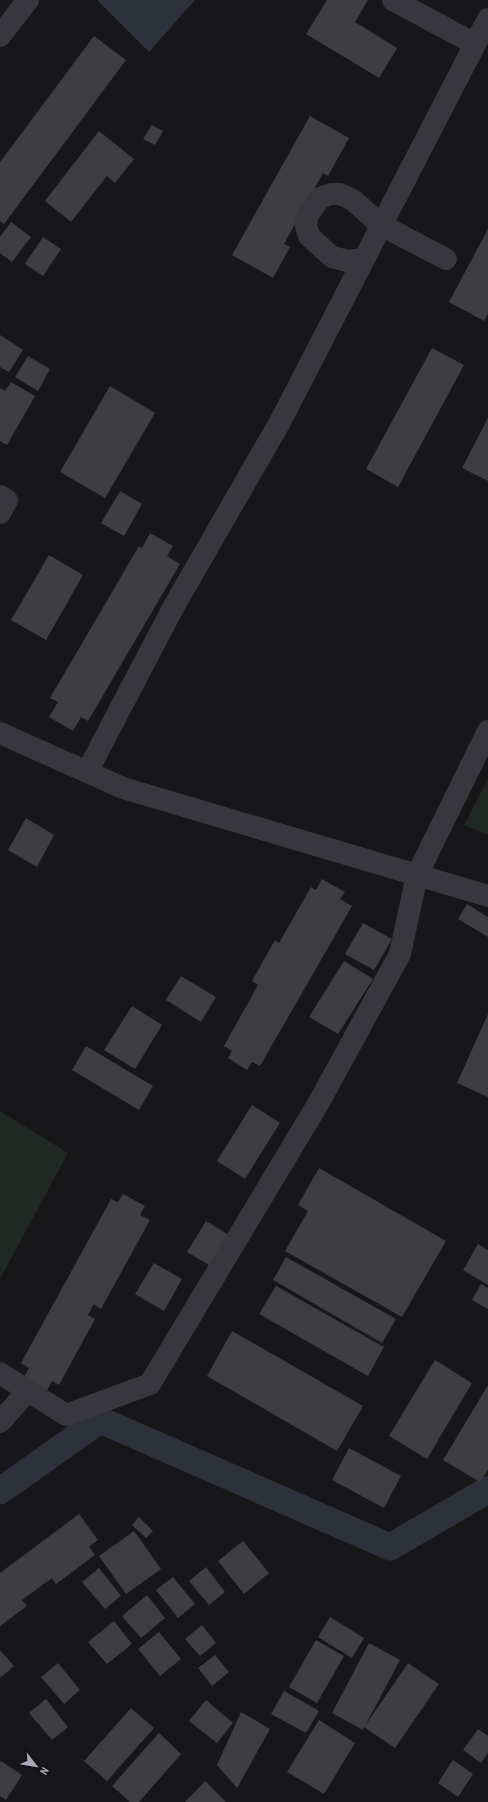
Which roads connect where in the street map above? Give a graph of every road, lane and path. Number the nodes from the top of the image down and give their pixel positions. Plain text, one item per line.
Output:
1 (28, 0) edge
2 (393, 0) edge
3 (488, 19) edge
4 (0, 36) edge
5 (475, 44) junction
6 (381, 225) junction
7 (363, 259) junction
8 (446, 259) dead end
9 (0, 496) edge
10 (0, 513) edge
11 (488, 731) edge
12 (0, 733) edge
13 (87, 772) junction
14 (417, 875) junction
15 (488, 896) edge
16 (0, 1373) edge
17 (28, 1391) junction
18 (0, 1422) edge

1 - 4 street
2 - 5 street
3 - 5 street
5 - 6 street
6 - 7 street
6 - 7 street
6 - 8 street
7 - 13 street
9 - 10 street
11 - 14 street
12 - 13 street
13 - 14 street
14 - 15 street
14 - 17 street
16 - 17 street
17 - 18 street

